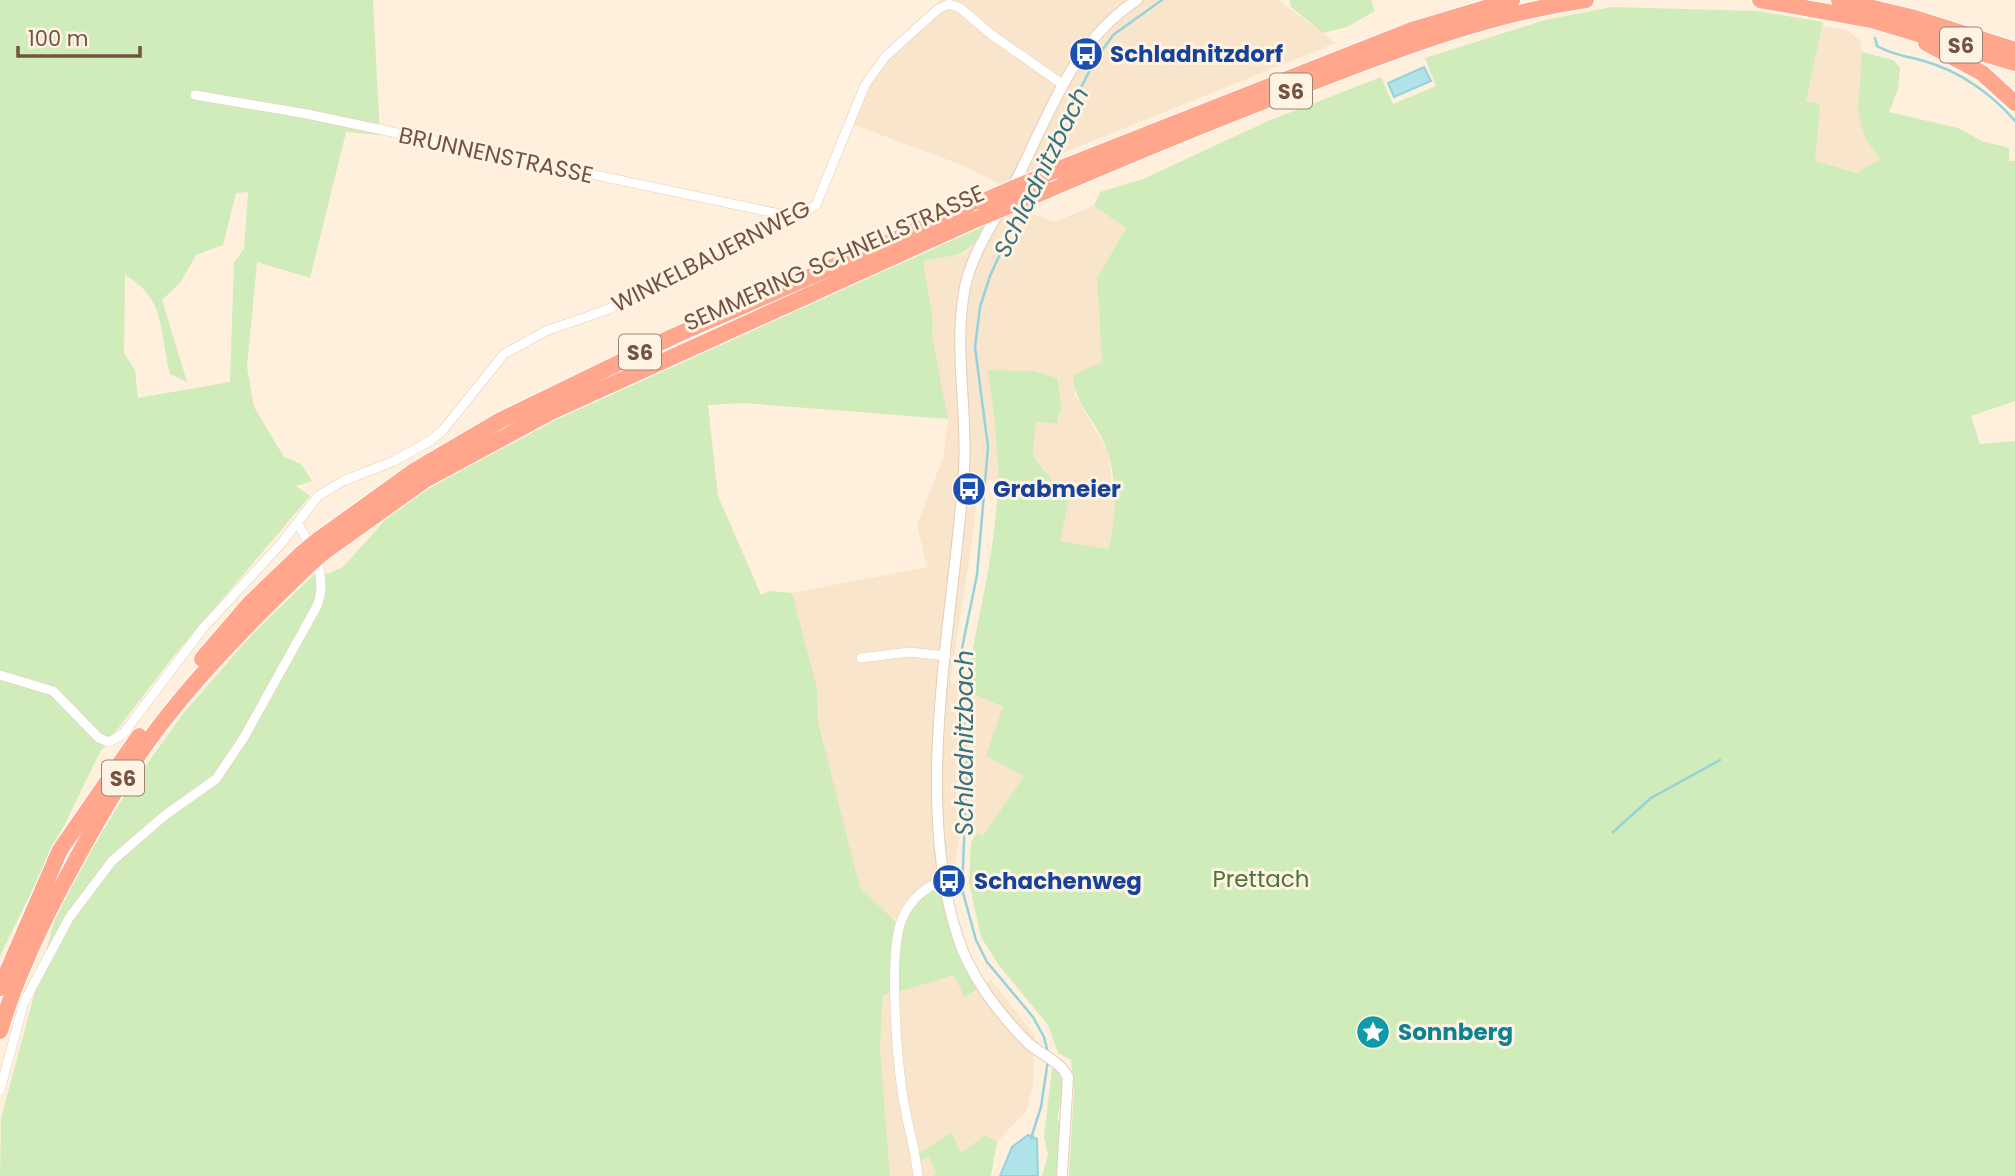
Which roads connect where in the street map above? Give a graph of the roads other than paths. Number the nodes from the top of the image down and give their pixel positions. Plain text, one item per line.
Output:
1 (1137, 0) edge
2 (1512, 0) edge
3 (1586, 0) edge
4 (1760, 0) edge
5 (1839, 0) edge
6 (1907, 29) junction
7 (1952, 29) junction
8 (2015, 37) edge
9 (2015, 50) edge
10 (2015, 63) edge
11 (1062, 84) junction
12 (195, 95) dead end
13 (2015, 103) edge
14 (796, 217) junction
15 (298, 523) junction
16 (321, 546) junction
17 (305, 560) junction
18 (946, 656) junction
19 (861, 658) dead end
20 (0, 675) edge
21 (944, 880) junction
22 (0, 988) edge
23 (0, 1031) edge
24 (0, 1090) edge
25 (918, 1176) edge
26 (1062, 1176) edge

1 - 11 street
2 - 16 highway, SEMMERING SCHNELLSTRASSE / S6, bridge
3 - 16 highway, SEMMERING SCHNELLSTRASSE / S6, bridge
4 - 6 highway, S6
5 - 7 highway, S6
6 - 10 highway, S6
6 - 13 highway
7 - 8 highway
7 - 9 highway, S6
11 - 14 street, WINKELBAUERNWEG
11 - 18 street
12 - 14 street, BRUNNENSTRASSE
14 - 15 street, WINKELBAUERNWEG
15 - 20 street, WINKELBAUERNWEG
15 - 24 street
16 - 17 highway, SEMMERING SCHNELLSTRASSE / S6, bridge
17 - 22 highway, SEMMERING SCHNELLSTRASSE / S6
17 - 23 highway, SEMMERING SCHNELLSTRASSE / S6
18 - 19 street
18 - 21 street
21 - 25 street
21 - 26 street

